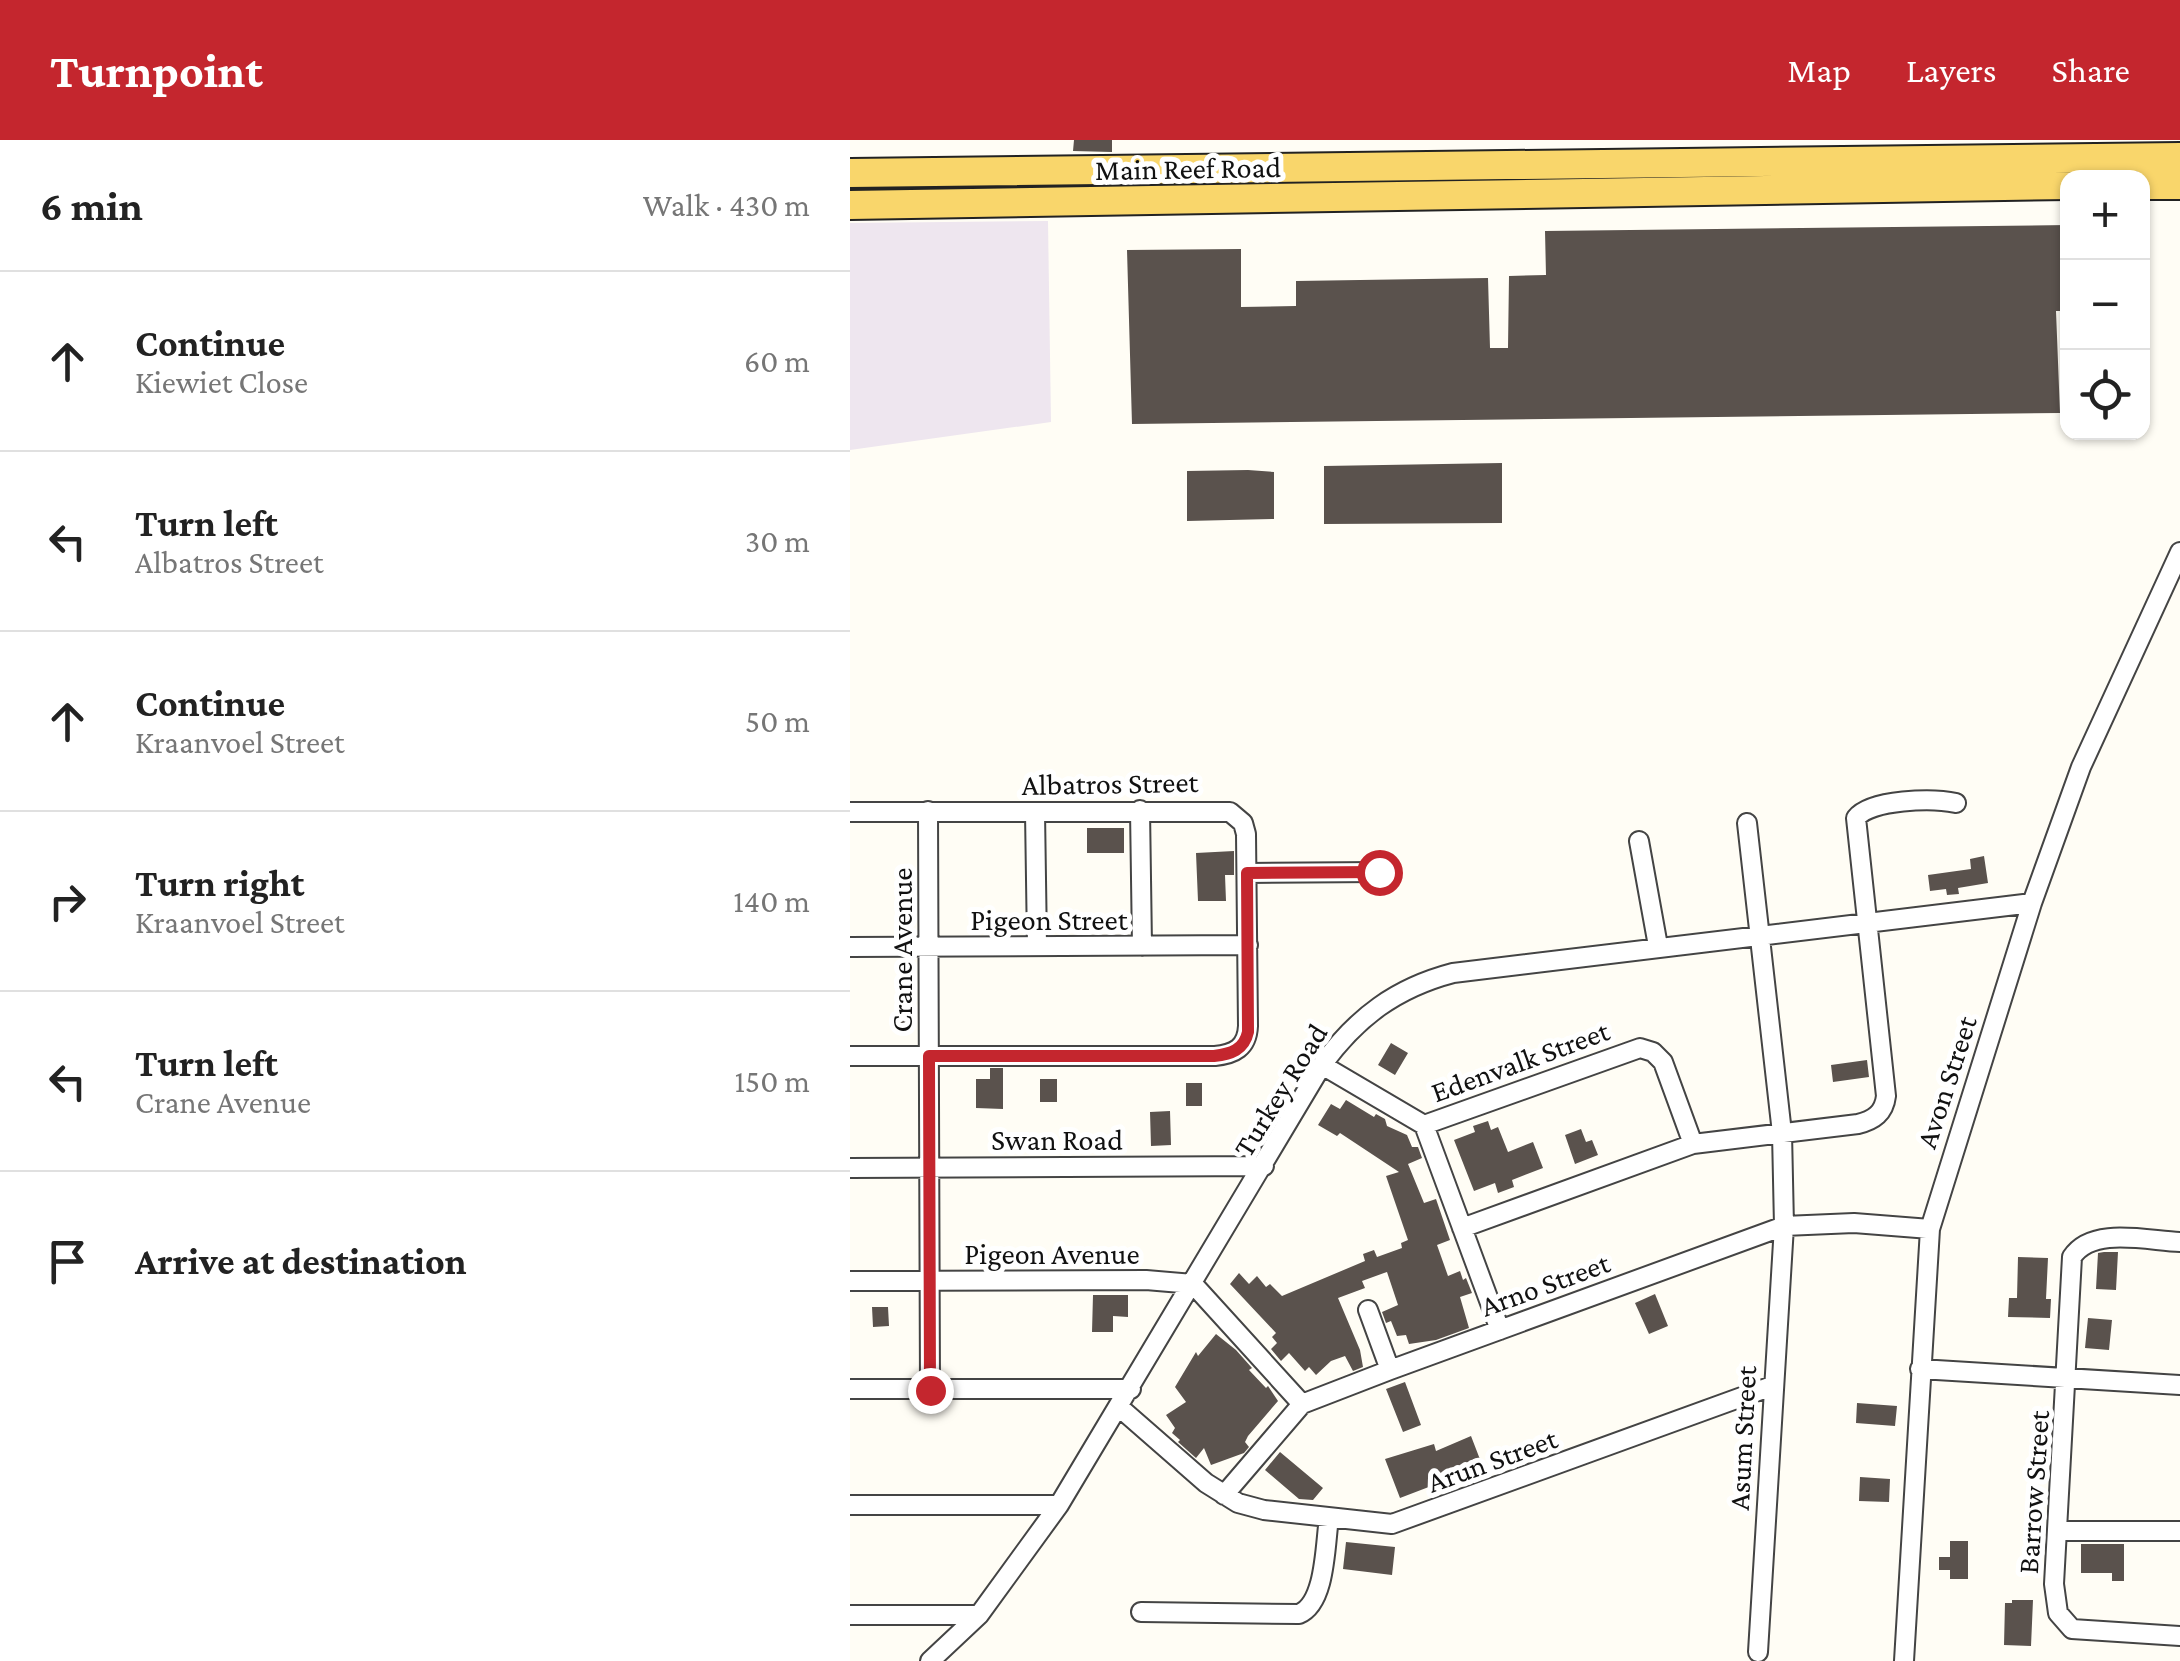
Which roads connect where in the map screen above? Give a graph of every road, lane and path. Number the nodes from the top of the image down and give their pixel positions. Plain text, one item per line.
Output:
1 (2180, 157) edge
2 (1708, 163) junction
3 (1014, 171) junction
4 (850, 172) edge
5 (2150, 184) edge
6 (2060, 185) edge
7 (2180, 185) edge
8 (1707, 192) junction
9 (1015, 203) junction
10 (850, 205) edge
11 (2180, 552) edge
12 (1956, 803) dead end
13 (1140, 810) junction
14 (928, 811) junction
15 (850, 812) edge
16 (1034, 812) junction
17 (1747, 823) dead end
18 (1639, 841) dead end
19 (1379, 872) dead end
20 (1247, 873) junction
21 (2032, 903) junction
22 (1868, 923) junction
23 (1760, 936) junction
24 (1248, 945) junction
25 (1037, 946) junction
26 (1142, 946) junction
27 (1658, 946) junction
28 (929, 947) junction
29 (850, 948) edge
30 (850, 1056) edge
31 (929, 1056) junction
32 (1322, 1065) junction
33 (1424, 1125) junction
34 (1782, 1133) junction
35 (1693, 1144) junction
36 (1264, 1166) junction
37 (850, 1168) edge
38 (930, 1168) junction
39 (1784, 1226) junction
40 (1462, 1228) junction
41 (1930, 1229) junction
42 (2180, 1242) edge
43 (850, 1281) edge
44 (930, 1281) junction
45 (1194, 1284) junction
46 (1368, 1310) dead end
47 (1500, 1330) junction
48 (1920, 1369) junction
49 (1390, 1370) junction
50 (2068, 1379) junction
51 (2180, 1385) edge
52 (1772, 1386) junction
53 (850, 1390) edge
54 (930, 1390) junction
55 (1130, 1390) junction
56 (1302, 1404) junction
57 (1118, 1407) junction
58 (1224, 1495) junction
59 (850, 1505) edge
60 (1059, 1505) junction
61 (1329, 1518) junction
62 (2058, 1531) junction
63 (2180, 1532) edge
64 (1141, 1612) dead end
65 (850, 1615) edge
66 (979, 1616) junction
67 (2180, 1636) edge
68 (1758, 1652) dead end
69 (930, 1661) edge
70 (1904, 1661) edge

1 - 2 main road, Main Reef Road
2 - 3 main road, Main Reef Road
2 - 8 main road
3 - 4 main road, Main Reef Road
3 - 9 main road
5 - 7 main road
6 - 8 main road, Main Reef Road
8 - 9 main road, Main Reef Road
9 - 10 main road, Main Reef Road
11 - 21 street, Avon Street
12 - 22 street
13 - 16 street, Albatros Street
13 - 20 street, Albatros Street
13 - 26 street
14 - 15 street, Albatros Street
14 - 16 street, Albatros Street
14 - 28 street, Crane Avenue
16 - 25 street
17 - 23 street, Asum Street
18 - 27 street
19 - 20 street
20 - 24 street, Albatros Street
21 - 22 street, Turkey Road
21 - 41 street, Avon Street
22 - 23 street, Turkey Road
22 - 34 street
23 - 27 street, Turkey Road
23 - 34 street, Asum Street
24 - 26 street, Pigeon Street
24 - 31 street, Albatros Street
25 - 26 street, Pigeon Street
25 - 28 street, Pigeon Street
27 - 32 street, Turkey Road
28 - 29 street, Pigeon Street
28 - 31 street, Crane Avenue
30 - 31 street
31 - 38 street, Crane Avenue
32 - 33 street
32 - 36 street, Turkey Road
33 - 35 street, Edenvalk Street
33 - 40 street
34 - 35 street
34 - 39 street, Asum Street
35 - 40 street
36 - 38 street, Swan Road
36 - 45 street, Turkey Road
37 - 38 street, Swan Road
38 - 44 street, Crane Avenue
39 - 41 street, Arno Street
39 - 47 street, Arno Street
39 - 52 street, Asum Street
40 - 47 street
41 - 48 street, Avon Street
42 - 50 street, Barrow Street
43 - 44 street, Pigeon Avenue
44 - 45 street, Pigeon Avenue
44 - 54 street, Crane Avenue
45 - 55 street, Turkey Road
45 - 56 street
46 - 49 street
47 - 49 street, Arno Street
48 - 50 street
48 - 70 street, Avon Street
49 - 56 street, Arno Street
50 - 51 street
50 - 62 street, Barrow Street
52 - 61 street, Arun Street
52 - 68 street, Asum Street
53 - 54 street
54 - 55 street
55 - 57 street, Turkey Road
56 - 58 street, Arno Street
57 - 58 street, Arun Street
57 - 60 street, Turkey Road
58 - 61 street, Arun Street
59 - 60 street
60 - 66 street, Turkey Road
61 - 64 street
62 - 63 street
62 - 67 street, Barrow Street
65 - 66 street
66 - 69 street, Turkey Road

